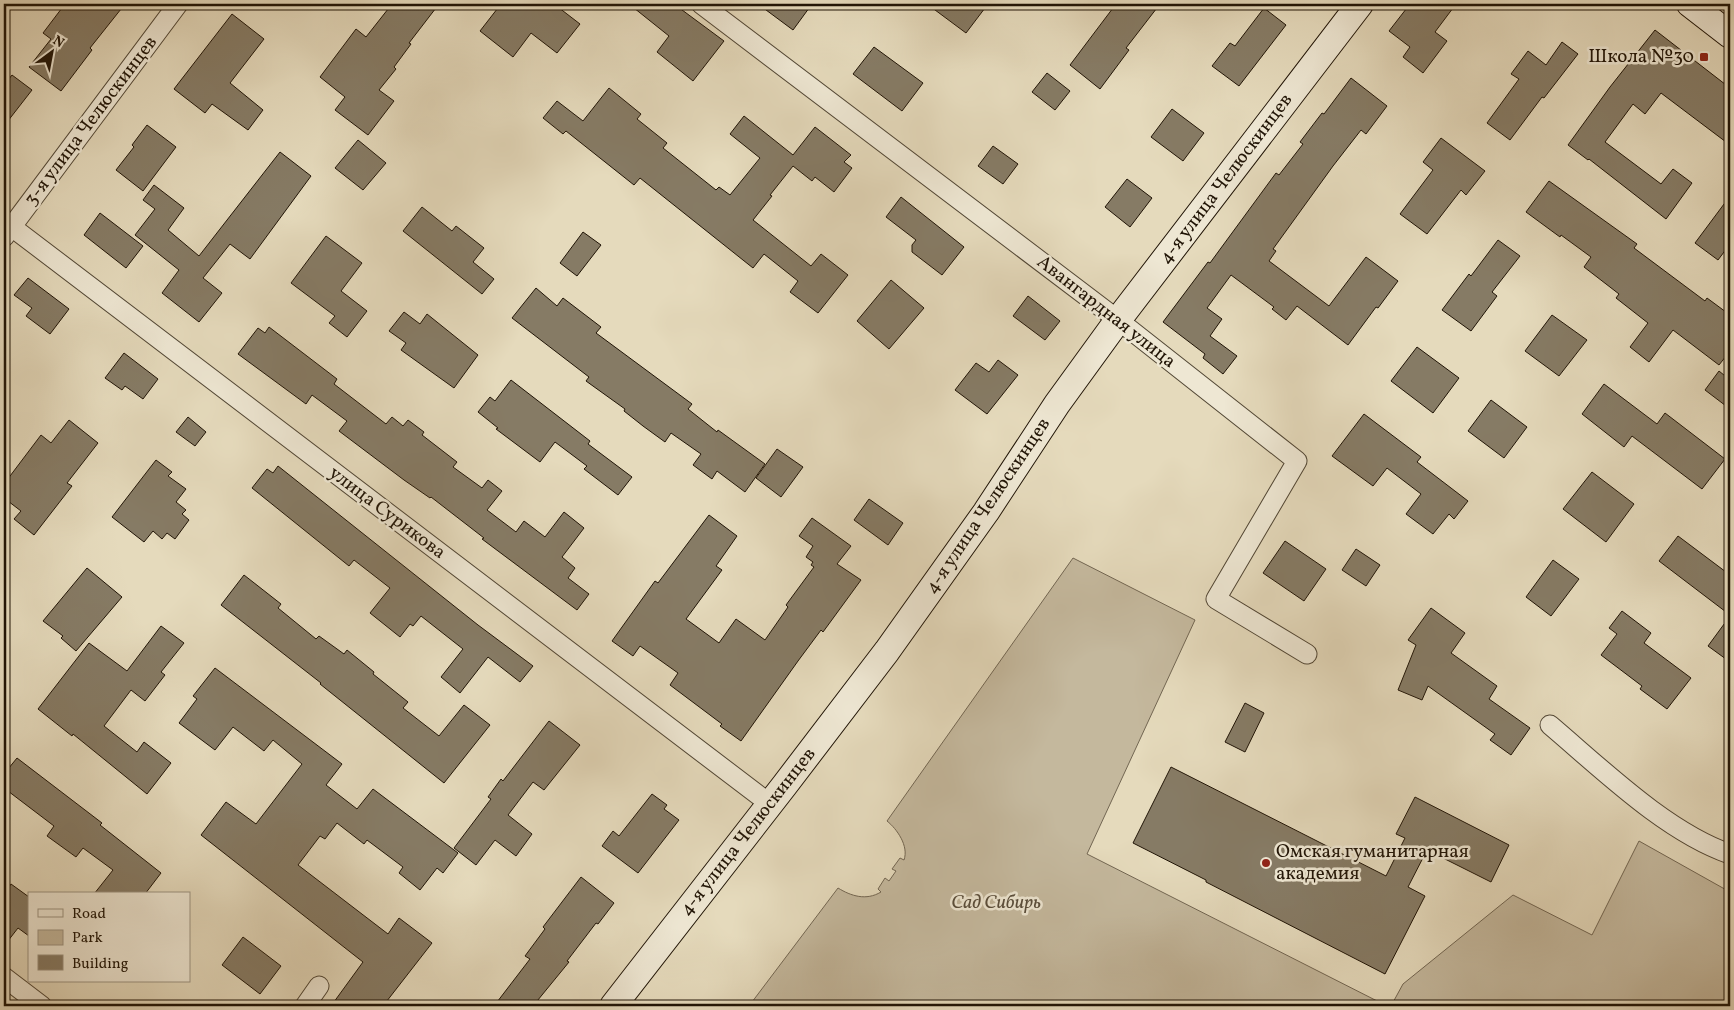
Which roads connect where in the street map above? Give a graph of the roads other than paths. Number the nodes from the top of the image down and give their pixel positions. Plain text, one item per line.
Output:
1 (178, 4) edge
2 (701, 4) edge
3 (1360, 4) edge
4 (1690, 4) edge
5 (1730, 35) edge
6 (6, 229) edge
7 (1118, 320) junction
8 (1307, 654) dead end
9 (1550, 725) dead end
10 (770, 804) junction
11 (1730, 854) edge
12 (6, 983) edge
13 (319, 986) dead end
14 (42, 1006) edge
15 (305, 1006) edge
16 (613, 1006) edge

1 - 6 street, 3-я улица Челюскинцев
2 - 7 street, Авангардная улица
3 - 7 main road, 4-я улица Челюскинцев
4 - 5 main road
6 - 10 street, улица Сурикова
7 - 8 street, Авангардная улица
7 - 10 main road, 4-я улица Челюскинцев
9 - 11 street
10 - 16 main road, 4-я улица Челюскинцев
12 - 14 street
13 - 15 street

